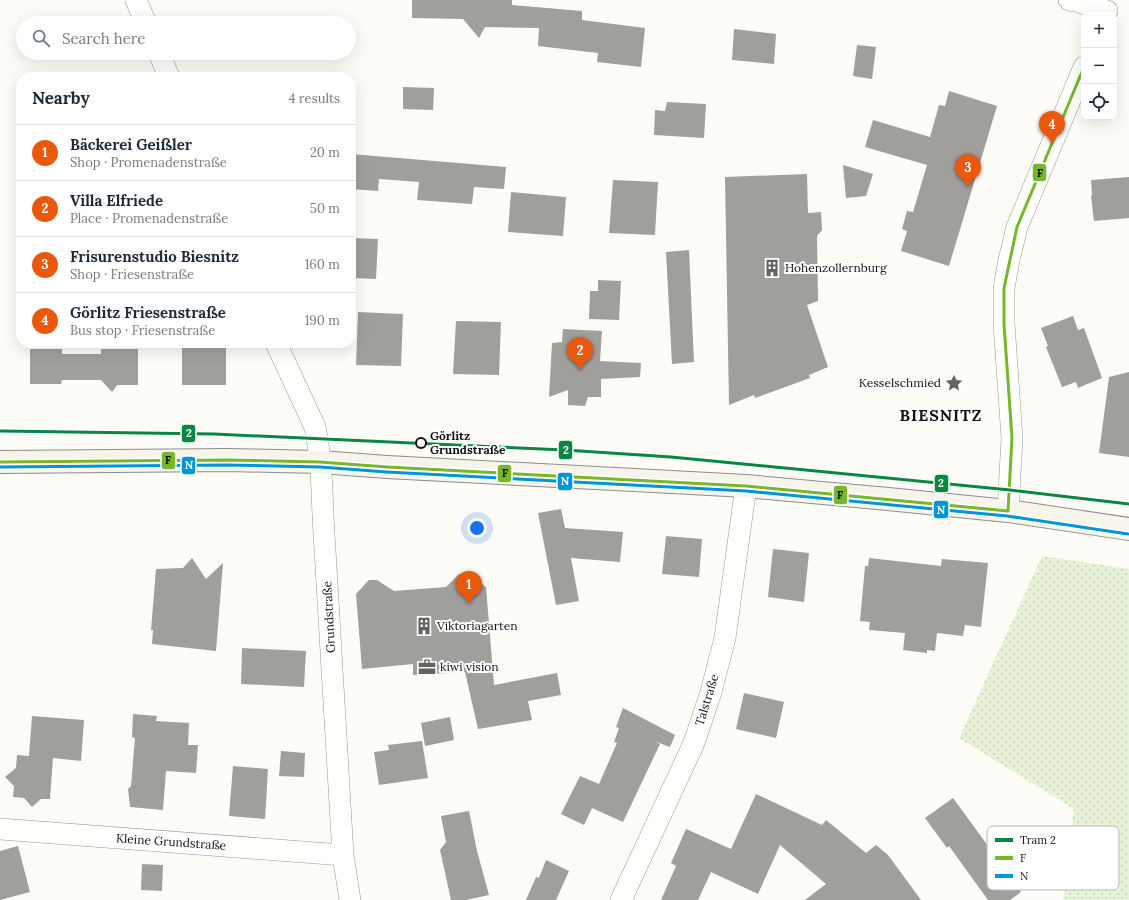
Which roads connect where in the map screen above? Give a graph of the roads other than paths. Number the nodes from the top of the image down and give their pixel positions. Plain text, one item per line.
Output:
1 (136, 0) edge
2 (1069, 0) edge
3 (1108, 8) edge
4 (143, 16) edge
5 (162, 60) edge
6 (167, 72) edge
7 (1081, 74) edge
8 (278, 348) edge
9 (0, 462) edge
10 (320, 462) junction
11 (746, 486) junction
12 (1008, 511) junction
13 (1129, 529) edge
14 (0, 829) edge
15 (343, 855) junction
16 (350, 900) edge
17 (621, 900) edge

1 - 4 street
2 - 3 street
5 - 6 street
7 - 12 street
8 - 10 street, Grundstraße
9 - 10 main road
10 - 11 main road
10 - 15 street, Grundstraße
11 - 12 main road
11 - 17 street, Talstraße
12 - 13 main road
14 - 15 street, Kleine Grundstraße
15 - 16 street, Grundstraße

